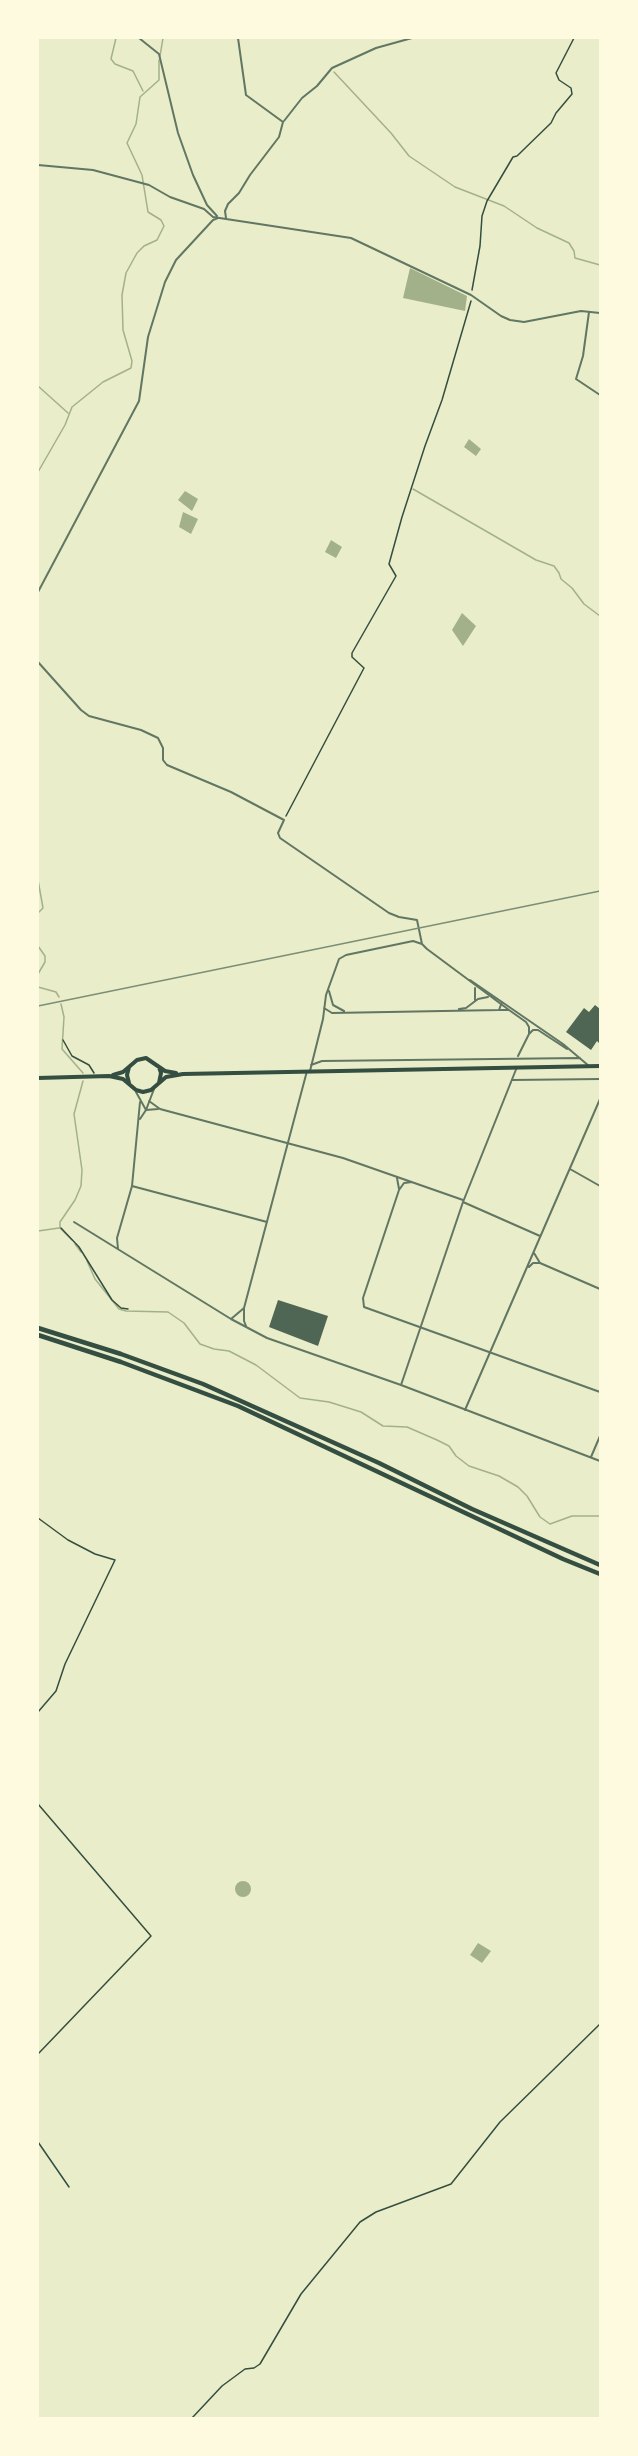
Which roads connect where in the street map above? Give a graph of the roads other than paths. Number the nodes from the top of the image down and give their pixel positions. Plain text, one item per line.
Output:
1 (139, 38) edge
2 (238, 38) edge
3 (412, 38) edge
4 (284, 122) junction
5 (38, 165) edge
6 (219, 217) junction
7 (226, 218) junction
8 (589, 312) junction
9 (600, 313) edge
10 (600, 395) edge
11 (38, 592) edge
12 (38, 662) edge
13 (422, 944) junction
14 (460, 975) junction
15 (473, 986) junction
16 (329, 988) junction
17 (490, 997) junction
18 (474, 1001) junction
19 (501, 1002) junction
20 (334, 1005) junction
21 (325, 1008) junction
22 (453, 1010) junction
23 (499, 1010) junction
24 (509, 1010) junction
25 (350, 1012) junction
26 (529, 1034) junction
27 (517, 1058) junction
28 (580, 1058) junction
29 (311, 1065) junction
30 (130, 1066) junction
31 (589, 1066) junction
32 (600, 1066) edge
33 (158, 1067) junction
34 (517, 1067) junction
35 (309, 1071) junction
36 (183, 1074) junction
37 (109, 1076) junction
38 (38, 1078) edge
39 (600, 1079) edge
40 (512, 1080) junction
41 (129, 1083) junction
42 (158, 1083) junction
43 (154, 1089) junction
44 (136, 1090) junction
45 (600, 1099) edge
46 (149, 1101) junction
47 (140, 1102) junction
48 (160, 1109) junction
49 (146, 1110) junction
50 (139, 1121) junction
51 (288, 1144) junction
52 (570, 1169) junction
53 (395, 1176) junction
54 (412, 1182) junction
55 (132, 1186) junction
56 (600, 1186) edge
57 (399, 1190) junction
58 (463, 1201) junction
59 (74, 1222) dead end
60 (267, 1222) junction
61 (541, 1236) junction
62 (118, 1250) junction
63 (534, 1253) junction
64 (540, 1263) junction
65 (528, 1267) junction
66 (600, 1289) edge
67 (244, 1308) junction
68 (231, 1319) junction
69 (421, 1326) junction
70 (38, 1328) edge
71 (247, 1329) junction
72 (38, 1335) edge
73 (490, 1352) junction
74 (401, 1385) junction
75 (600, 1392) edge
76 (465, 1410) junction
77 (600, 1436) edge
78 (591, 1457) junction
79 (600, 1461) edge
80 (600, 1565) edge
81 (600, 1574) edge

1 - 6 street
2 - 4 street
3 - 4 street
4 - 7 street
5 - 6 street
6 - 7 street
6 - 11 street
7 - 8 street
8 - 9 street
8 - 10 street
12 - 13 street
13 - 14 street
13 - 16 street
14 - 15 street
14 - 19 street
15 - 17 street
15 - 18 street
16 - 20 street
16 - 21 street
17 - 18 street
17 - 19 street
18 - 22 street
19 - 23 street
19 - 24 street
19 - 28 street
20 - 21 street
20 - 25 street
21 - 25 street
21 - 29 street
22 - 23 street
22 - 25 street
23 - 24 street
24 - 26 street
26 - 27 street
26 - 28 street
27 - 28 street
27 - 29 street
28 - 31 street
29 - 35 street
30 - 33 main road
30 - 37 main road
30 - 41 main road
31 - 32 main road
31 - 34 main road
33 - 36 main road
33 - 42 main road
34 - 35 main road
34 - 40 street
35 - 36 main road
35 - 51 street
36 - 42 main road
37 - 38 main road
37 - 41 main road
39 - 40 street
40 - 58 street
41 - 44 main road
42 - 43 main road
43 - 44 main road
43 - 46 street
44 - 47 street
45 - 52 street
46 - 48 street
46 - 49 street
47 - 49 street
47 - 50 street
48 - 49 street
48 - 51 street
49 - 50 street
50 - 55 street
51 - 53 street
51 - 60 street
52 - 56 street
52 - 61 street
53 - 54 street
53 - 57 street
54 - 57 street
54 - 58 street
55 - 60 street
55 - 62 street
57 - 69 street
58 - 61 street
58 - 69 street
59 - 62 street
60 - 67 street
61 - 63 street
62 - 68 street
63 - 64 street
63 - 65 street
64 - 65 street
64 - 66 street
65 - 73 street
67 - 68 street
67 - 71 street
68 - 71 street
69 - 73 street
69 - 74 street
70 - 80 highway
71 - 74 street
72 - 81 highway
73 - 75 street
73 - 76 street
74 - 76 street
76 - 78 street
77 - 78 street
78 - 79 street

